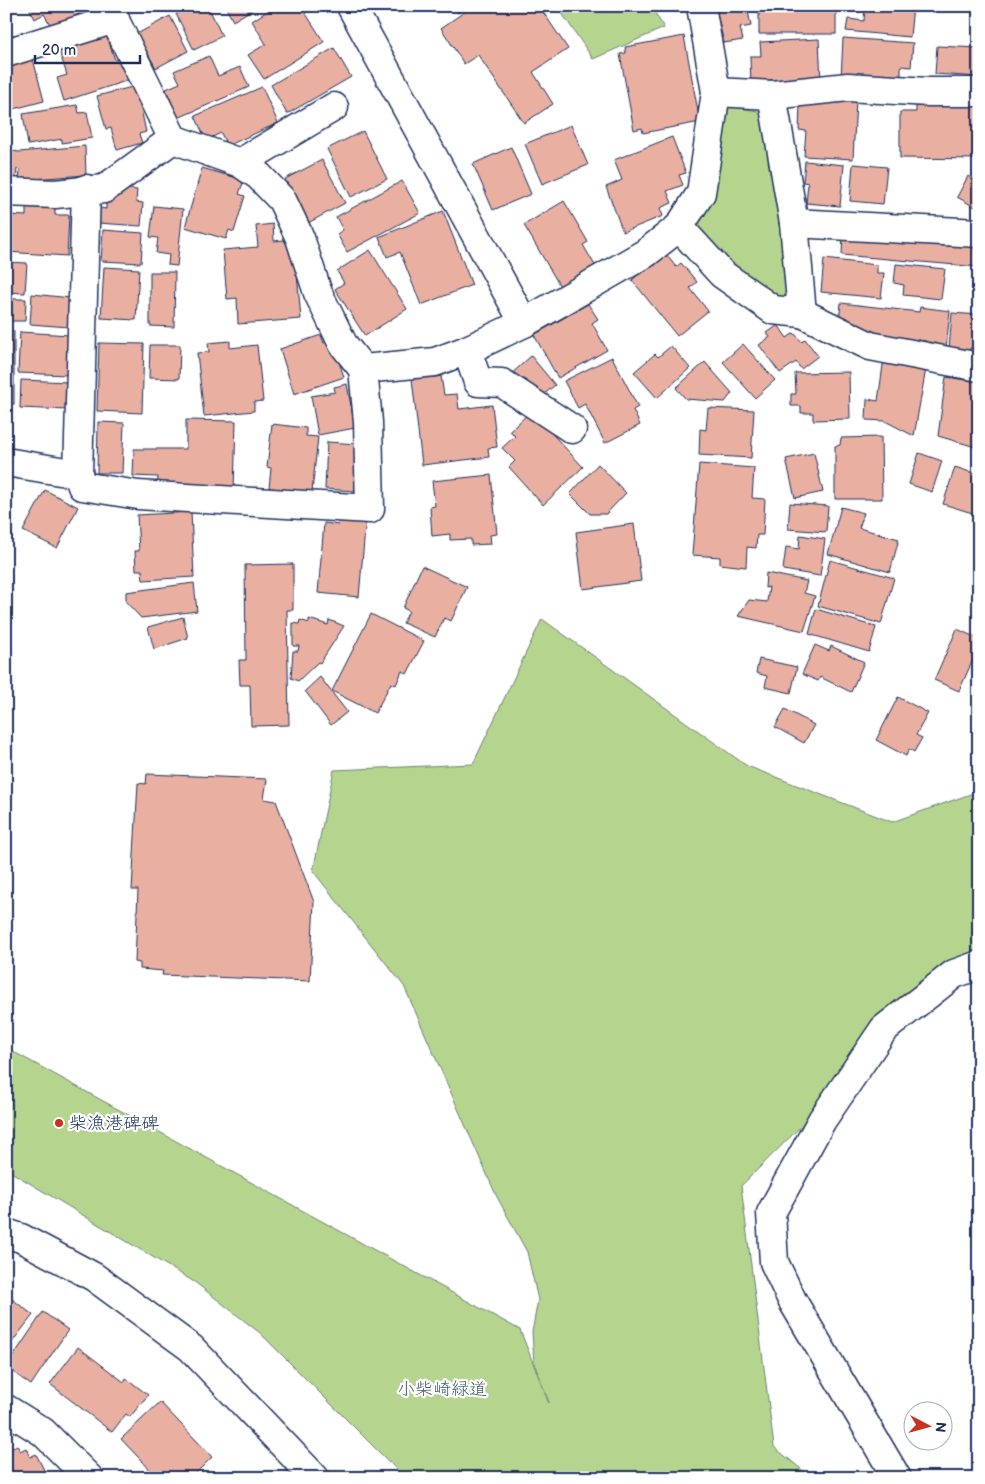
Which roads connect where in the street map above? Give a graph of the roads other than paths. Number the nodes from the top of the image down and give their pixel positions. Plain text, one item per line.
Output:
1 (351, 6) edge
2 (701, 6) edge
3 (111, 13) edge
4 (6, 53) edge
5 (716, 92) junction
6 (979, 92) edge
7 (772, 94) junction
8 (334, 107) dead end
9 (173, 139) junction
10 (240, 163) junction
11 (86, 189) junction
12 (6, 192) edge
13 (794, 223) junction
14 (679, 227) junction
15 (979, 233) edge
16 (802, 313) junction
17 (524, 323) junction
18 (467, 350) junction
19 (979, 366) edge
20 (363, 369) junction
21 (572, 429) dead end
22 (6, 462) edge
23 (78, 474) junction
24 (979, 965) edge
25 (6, 1233) edge
26 (6, 1409) edge
27 (89, 1478) edge
28 (315, 1478) edge
29 (897, 1478) edge

1 - 17 street
2 - 5 street
3 - 4 street
3 - 9 street
5 - 7 street
5 - 14 street
6 - 7 street
7 - 13 street
8 - 10 street
9 - 10 street
9 - 11 street
10 - 20 street
11 - 12 street
11 - 23 street
13 - 15 street
13 - 16 street
14 - 16 street
14 - 17 street
16 - 19 street
17 - 18 street
18 - 20 street
18 - 21 street
20 - 23 street
22 - 23 street
24 - 29 street
25 - 28 street
26 - 27 street

